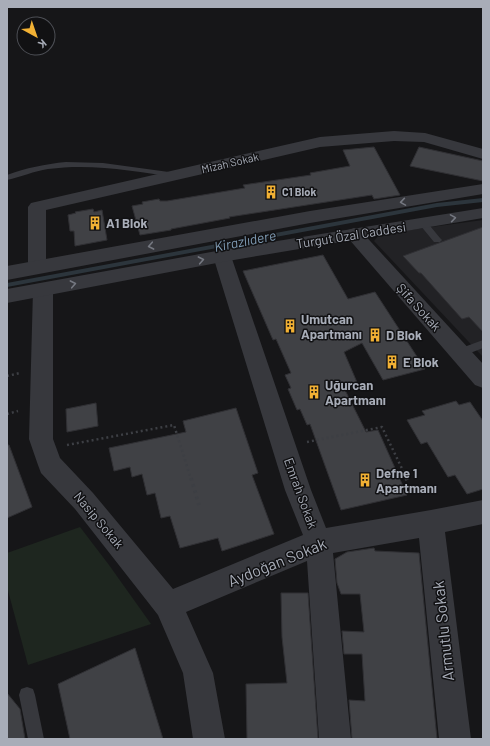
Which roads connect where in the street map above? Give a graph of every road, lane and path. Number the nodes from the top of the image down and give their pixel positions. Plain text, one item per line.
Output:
1 (483, 154) edge
2 (177, 175) junction
3 (7, 178) edge
4 (483, 189) edge
5 (483, 213) edge
6 (423, 223) junction
7 (354, 234) junction
8 (437, 240) dead end
9 (222, 256) junction
10 (7, 273) edge
11 (40, 279) junction
12 (7, 296) edge
13 (483, 344) edge
14 (460, 353) junction
15 (483, 379) edge
16 (284, 446) junction
17 (45, 450) junction
18 (408, 482) dead end
19 (199, 505) dead end
20 (483, 512) edge
21 (431, 523) junction
22 (319, 542) junction
23 (168, 605) junction
24 (27, 695) dead end
25 (36, 739) edge
26 (209, 739) edge
27 (335, 739) edge
28 (455, 739) edge

1 - 2 street, Mizah Sokak
2 - 3 lane
2 - 11 street, Mizah Sokak
4 -> 11 street, Turgut Özal Caddesi
6 -> 5 street, Turgut Özal Caddesi
6 - 7 street, Turgut Özal Caddesi
6 - 8 lane
7 - 9 street, Turgut Özal Caddesi
7 - 14 street, Şifa Sokak
11 -> 9 street, Turgut Özal Caddesi
9 - 16 street, Emrah Sokak
10 - 11 street
11 - 12 street, Turgut Özal Caddesi
11 - 17 street, Nasip Sokak
13 - 14 lane
14 - 15 street, Şifa Sokak
16 - 18 path
16 - 22 street, Emrah Sokak
17 - 19 path
17 - 23 street, Nasip Sokak
20 - 21 street, Aydoğan Sokak
21 - 22 street, Aydoğan Sokak
21 - 28 street, Armutlu Sokak
22 - 23 street, Aydoğan Sokak
22 - 27 street, Emrah Sokak
23 - 26 street, Nasip Sokak
24 - 25 lane

